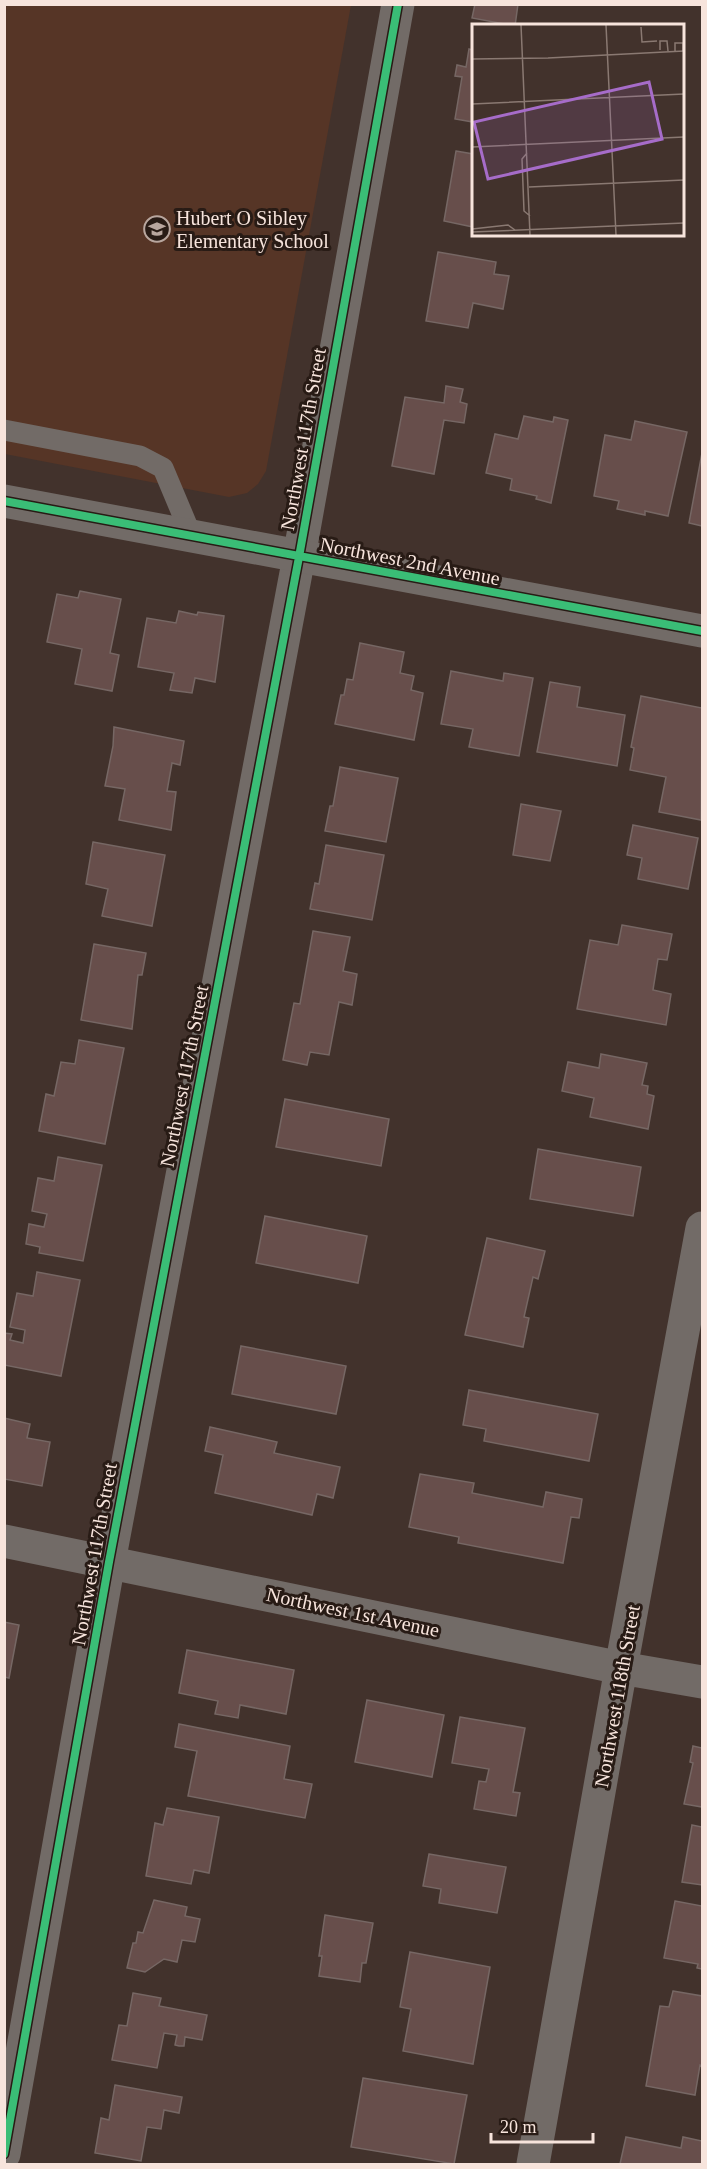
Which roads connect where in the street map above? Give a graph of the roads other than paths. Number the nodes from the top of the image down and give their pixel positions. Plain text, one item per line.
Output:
1 (398, 4) edge
2 (4, 430) edge
3 (4, 501) edge
4 (192, 537) junction
5 (299, 557) junction
6 (702, 631) edge
7 (702, 1228) edge
8 (4, 1541) edge
9 (109, 1562) junction
10 (621, 1668) junction
11 (702, 1682) edge
12 (4, 2154) edge
13 (534, 2164) edge

1 - 5 street, Northwest 117th Street
2 - 4 lane
3 - 4 street, Northwest 2nd Avenue
4 - 5 street, Northwest 2nd Avenue
5 - 6 street, Northwest 2nd Avenue
5 - 9 street, Northwest 117th Street
7 - 10 street, Northwest 118th Street
8 - 9 street, Northwest 1st Avenue
9 - 10 street, Northwest 1st Avenue
9 - 12 street, Northwest 117th Street
10 - 11 street, Northwest 1st Avenue
10 - 13 street, Northwest 118th Street

